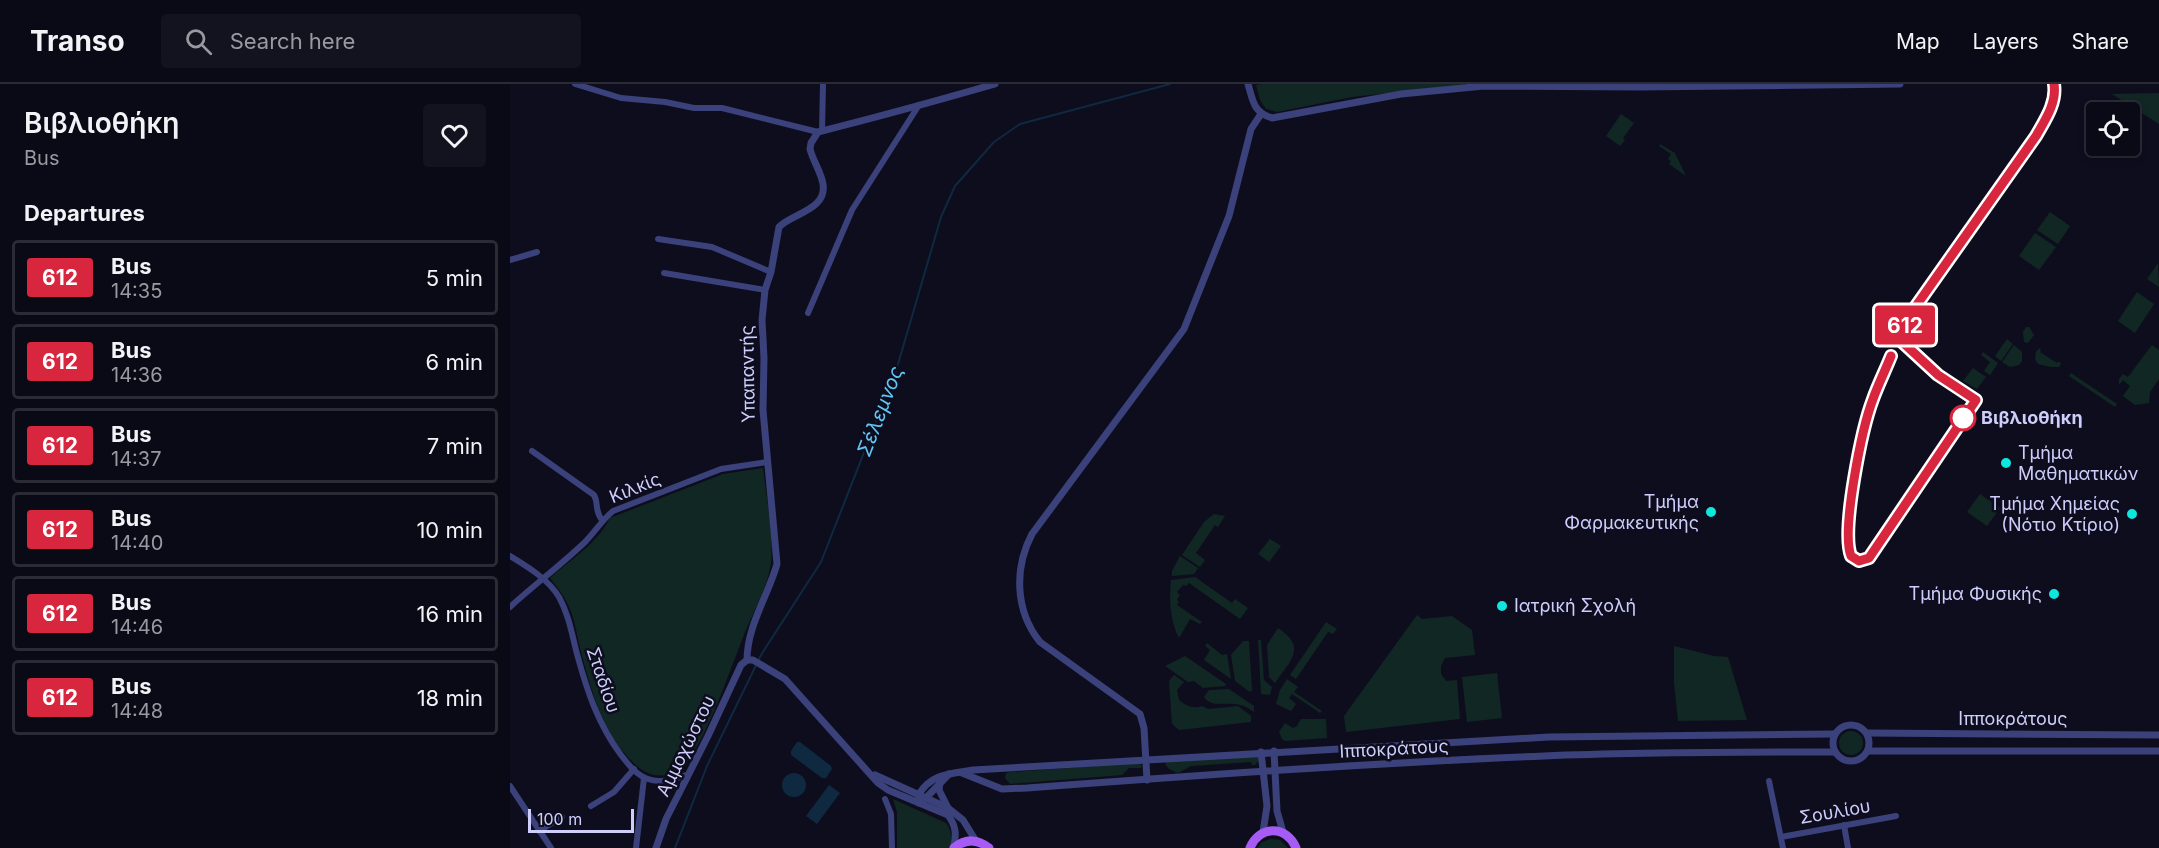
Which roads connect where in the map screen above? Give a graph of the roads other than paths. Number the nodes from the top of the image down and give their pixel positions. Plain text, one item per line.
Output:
1 (575, 84) edge
2 (823, 84) edge
3 (995, 84) edge
4 (1250, 84) edge
5 (1900, 84) edge
6 (919, 104) junction
7 (1261, 114) junction
8 (820, 131) junction
9 (658, 239) dead end
10 (537, 252) dead end
11 (510, 260) edge
12 (771, 272) junction
13 (663, 273) dead end
14 (765, 290) junction
15 (808, 313) dead end
16 (532, 451) dead end
17 (767, 462) junction
18 (602, 520) junction
19 (510, 556) edge
20 (542, 578) junction
21 (510, 607) edge
22 (750, 660) junction
23 (1835, 734) junction
24 (1867, 734) junction
25 (2159, 735) edge
26 (1274, 751) junction
27 (1868, 751) junction
28 (2159, 751) edge
29 (1261, 752) junction
30 (1835, 752) junction
31 (1146, 760) junction
32 (865, 768) junction
33 (633, 770) junction
34 (1275, 771) junction
35 (960, 772) junction
36 (1262, 772) junction
37 (950, 773) junction
38 (688, 775) junction
39 (644, 778) junction
40 (1147, 780) junction
41 (940, 781) junction
42 (1769, 782) dead end
43 (510, 786) edge
44 (919, 794) junction
45 (927, 798) junction
46 (885, 799) dead end
47 (919, 803) junction
48 (591, 806) dead end
49 (948, 808) junction
50 (1896, 816) dead end
51 (562, 817) dead end
52 (1844, 825) junction
53 (539, 831) junction
54 (1263, 832) junction
55 (1283, 832) junction
56 (1781, 837) junction
57 (976, 841) junction
58 (1251, 845) edge
59 (1297, 847) edge
60 (551, 848) edge
61 (636, 848) edge
62 (656, 848) edge
63 (892, 848) edge
64 (954, 848) edge
65 (989, 848) edge
66 (1243, 848) edge
67 (1783, 848) edge
68 (1848, 848) edge

1 - 8 street
2 - 8 street
3 - 6 street
4 - 7 street
5 - 7 street
6 - 8 street
6 - 15 street
7 - 31 street
8 - 12 street, Υπαπαντής
9 - 12 street
10 - 11 street
12 - 14 street, Υπαπαντής
13 - 14 street
14 - 17 street, Υπαπαντής
16 - 18 street
17 - 18 street, Κιλκίς
17 - 22 street, Υπαπαντής
18 - 20 street, Κιλκίς
19 - 20 street, Σταδίου
20 - 21 street, Κιλκίς
20 - 33 street, Σταδίου
22 - 32 street
22 - 38 street, Αμμοχώστου
23 - 24 street
23 - 26 street, Ιπποκράτους
23 - 30 street
24 - 25 street, Ιπποκράτους
24 - 27 street
26 - 29 street, Ιπποκράτους
26 - 34 street
27 - 28 street, Ιπποκράτους
27 - 30 street
29 - 31 street, Ιπποκράτους
29 - 36 street
30 - 34 street, Ιπποκράτους
31 - 35 street, Ιπποκράτους
31 - 40 street
32 - 44 street
32 - 47 street
33 - 39 street, Σταδίου
33 - 48 street
34 - 36 street, Ιπποκράτους
34 - 55 street
35 - 37 street, Ιπποκράτους
35 - 40 street, Ιπποκράτους
36 - 40 street, Ιπποκράτους
36 - 54 street
37 - 41 street
37 - 44 street, Ιπποκράτους
38 - 39 street
38 - 62 street, Αμμοχώστου
39 - 61 street
41 - 45 street
41 - 49 street
42 - 56 street
43 - 53 street
44 - 45 street
44 - 47 street
45 - 47 street
45 - 49 street
46 - 63 street
47 - 64 street
49 - 57 street
50 - 52 street, Σουλίου
51 - 53 street
52 - 56 street, Σουλίου
52 - 68 street
53 - 60 street
54 - 55 main road
54 - 58 main road
55 - 59 main road
56 - 67 street
57 - 64 main road
57 - 65 main road
58 - 66 main road

